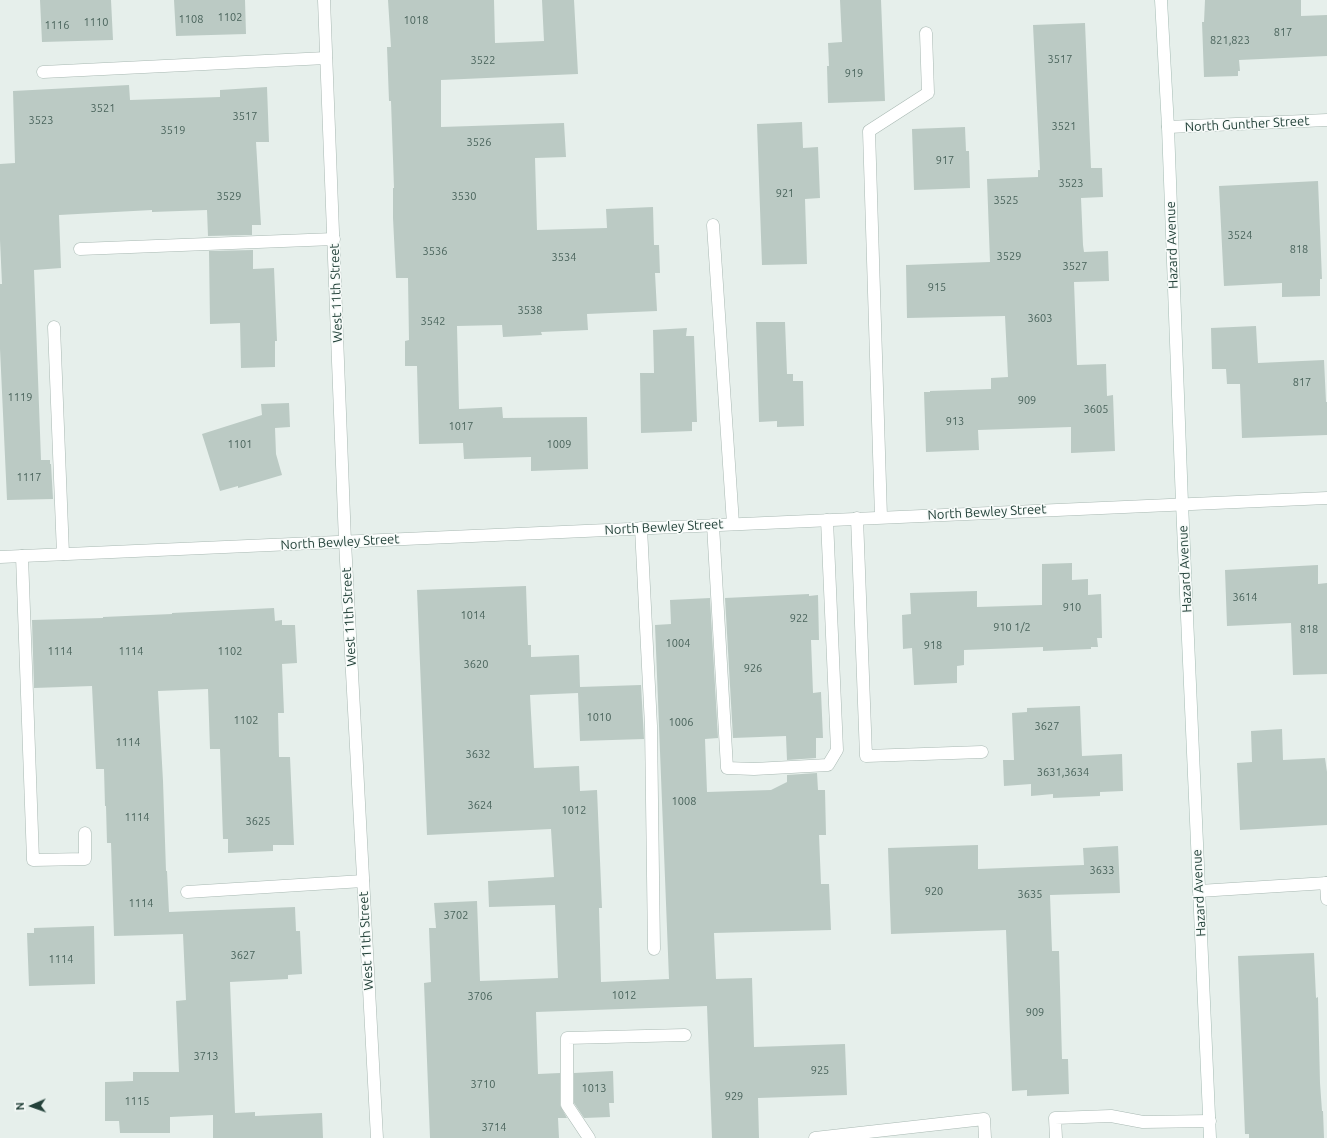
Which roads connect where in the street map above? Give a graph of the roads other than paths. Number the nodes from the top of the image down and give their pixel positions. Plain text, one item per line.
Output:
1 (324, 0) edge
2 (1161, 0) edge
3 (926, 33) dead end
4 (326, 58) junction
5 (43, 72) dead end
6 (1327, 120) edge
7 (1168, 127) junction
8 (713, 225) dead end
9 (334, 239) junction
10 (80, 249) dead end
11 (54, 327) dead end
12 (1327, 498) edge
13 (1182, 504) junction
14 (881, 517) junction
15 (857, 518) junction
16 (826, 520) junction
17 (733, 524) junction
18 (713, 525) junction
19 (641, 528) junction
20 (345, 542) junction
21 (63, 554) junction
22 (22, 556) junction
23 (0, 557) edge
24 (982, 752) dead end
25 (86, 833) dead end
26 (363, 881) junction
27 (1327, 883) edge
28 (1199, 891) junction
29 (187, 892) dead end
30 (1327, 899) edge
31 (654, 949) dead end
32 (686, 1035) dead end
33 (1210, 1121) junction
34 (377, 1138) edge
35 (589, 1138) edge
36 (815, 1138) edge
37 (985, 1138) edge
38 (1056, 1138) edge
39 (1210, 1138) edge

1 - 4 street, West 11th Street
2 - 7 street, Hazard Avenue
3 - 14 street
4 - 5 street
4 - 9 street, West 11th Street
6 - 7 street, North Gunther Street
7 - 13 street, Hazard Avenue
8 - 17 street
9 - 10 street
9 - 20 street, West 11th Street
11 - 21 street
12 - 13 street, North Bewley Street
13 - 14 street, North Bewley Street
13 - 28 street, Hazard Avenue
14 - 15 street, North Bewley Street
15 - 16 street, North Bewley Street
15 - 24 street
16 - 17 street, North Bewley Street
16 - 18 street
17 - 18 street, North Bewley Street
18 - 19 street, North Bewley Street
19 - 20 street, North Bewley Street
19 - 31 street
20 - 21 street, North Bewley Street
20 - 26 street, West 11th Street
21 - 22 street, North Bewley Street
22 - 23 street, North Bewley Street
22 - 25 street
26 - 29 street
26 - 34 street, West 11th Street
27 - 28 street
27 - 30 street
28 - 33 street, Hazard Avenue
32 - 35 street
33 - 38 street
33 - 39 street, Hazard Avenue
36 - 37 street

